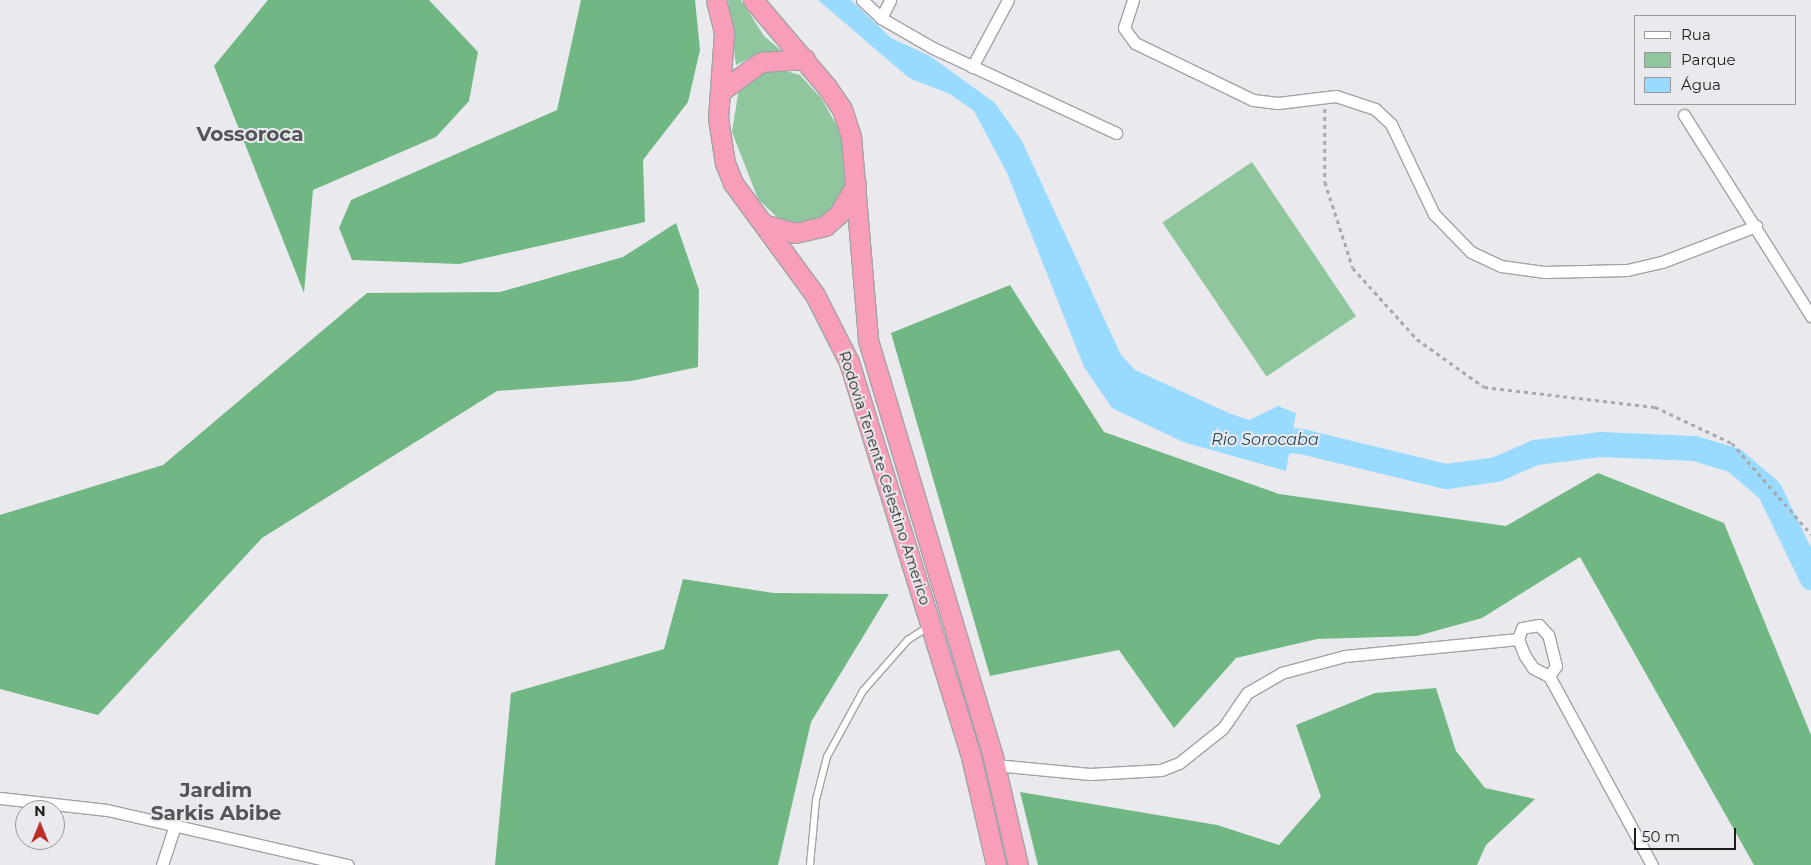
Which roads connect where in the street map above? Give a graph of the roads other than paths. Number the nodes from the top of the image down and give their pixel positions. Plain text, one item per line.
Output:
1 (716, 0) edge
2 (753, 0) edge
3 (862, 0) edge
4 (890, 0) edge
5 (1008, 0) edge
6 (1133, 0) edge
7 (881, 18) junction
8 (805, 59) junction
9 (972, 68) junction
10 (721, 91) junction
11 (1684, 115) dead end
12 (1116, 133) dead end
13 (856, 185) junction
14 (766, 225) junction
15 (1756, 226) junction
16 (1811, 316) edge
17 (932, 624) junction
18 (1518, 639) junction
19 (1549, 676) junction
20 (995, 765) junction
21 (0, 798) edge
22 (174, 827) junction
23 (162, 865) edge
24 (345, 865) edge
25 (810, 865) edge
26 (996, 865) edge
27 (1018, 865) edge
28 (1652, 865) edge

1 - 10 highway, Rodovia Tenente Celestino Americo
2 - 8 highway, Rodovia Tenente Celestino Americo
3 - 7 street
4 - 7 street
5 - 9 street
6 - 15 street
7 - 9 street
8 - 10 highway
8 - 13 highway, Rodovia Tenente Celestino Americo
9 - 12 street
10 - 14 highway, Rodovia Tenente Celestino Americo
11 - 15 street
13 - 14 highway
13 - 20 highway, Rodovia Tenente Celestino Americo
14 - 17 highway, Rodovia Tenente Celestino Americo
15 - 16 street
17 - 25 lane
17 - 26 highway, Rodovia Tenente Celestino Americo
18 - 19 street
18 - 19 street
18 - 20 street
19 - 28 street
20 - 27 highway, Rodovia Tenente Celestino Americo
21 - 22 street
22 - 23 street
22 - 24 street

